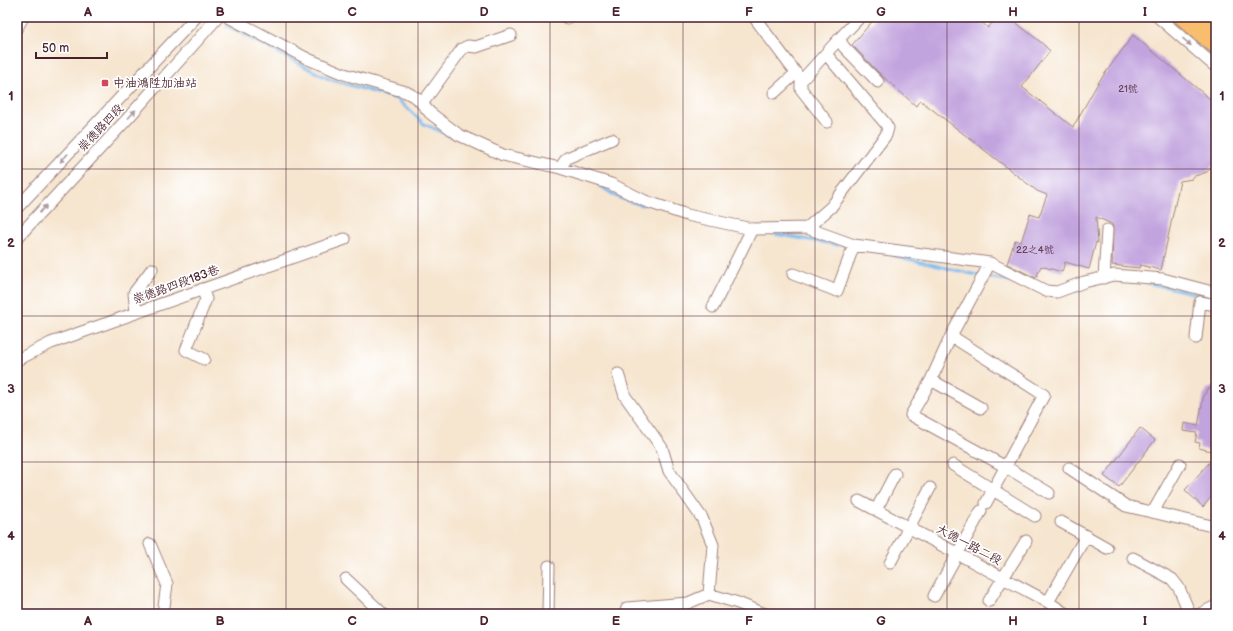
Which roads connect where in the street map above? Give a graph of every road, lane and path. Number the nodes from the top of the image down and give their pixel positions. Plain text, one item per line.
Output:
1 (23, 17) edge
2 (196, 17) edge
3 (218, 17) edge
4 (228, 17) edge
5 (754, 17) edge
6 (860, 17) edge
7 (1158, 17) edge
8 (1182, 17) edge
9 (1200, 17) edge
10 (17, 28) edge
11 (1216, 31) edge
12 (511, 35) dead end
13 (839, 39) junction
14 (1216, 46) edge
15 (826, 54) junction
16 (1216, 67) edge
17 (878, 82) dead end
18 (774, 92) dead end
19 (422, 104) junction
20 (827, 122) dead end
21 (612, 139) dead end
22 (560, 168) junction
23 (17, 208) edge
24 (752, 228) junction
25 (807, 228) junction
26 (1107, 230) dead end
27 (17, 238) edge
28 (345, 239) dead end
29 (854, 245) junction
30 (990, 263) junction
31 (152, 269) dead end
32 (793, 274) dead end
33 (1104, 278) junction
34 (202, 289) junction
35 (1216, 293) edge
36 (1216, 305) edge
37 (713, 307) dead end
38 (136, 312) junction
39 (951, 336) junction
40 (1196, 338) dead end
41 (204, 359) dead end
42 (17, 360) edge
43 (618, 374) dead end
44 (931, 380) junction
45 (981, 408) dead end
46 (1180, 464) dead end
47 (953, 465) dead end
48 (1006, 467) junction
49 (1069, 468) dead end
50 (895, 474) dead end
51 (930, 488) dead end
52 (993, 491) junction
53 (1049, 493) dead end
54 (859, 501) dead end
55 (876, 510) junction
56 (1153, 512) junction
57 (1035, 516) dead end
58 (1061, 522) dead end
59 (1216, 526) edge
60 (909, 528) junction
61 (1086, 536) junction
62 (1026, 541) dead end
63 (150, 544) dead end
64 (1107, 548) dead end
65 (958, 554) junction
66 (1133, 558) dead end
67 (890, 563) dead end
68 (549, 566) dead end
69 (1003, 578) junction
70 (346, 579) dead end
71 (708, 594) junction
72 (934, 596) dead end
73 (989, 602) dead end
74 (1048, 602) junction
75 (1216, 606) edge
76 (162, 614) edge
77 (383, 614) edge
78 (548, 614) edge
79 (625, 614) edge
80 (765, 614) edge
81 (1066, 614) edge
82 (1190, 614) edge
83 (1200, 614) edge

1 - 10 street
2 -> 23 street, 崇德路四段
27 -> 3 street, 崇德路四段
4 - 19 street
5 - 18 street
6 - 13 street
7 -> 16 street
8 - 14 highway
9 - 11 highway
12 - 19 street
13 - 15 street
13 - 17 street
15 - 20 street
15 - 25 street
19 - 22 street
21 - 22 street
22 - 24 street
24 - 25 street
24 - 37 street
25 - 29 street
26 - 33 street
28 - 34 street, 崇德路四段183巷
29 - 30 street
29 - 32 street
30 - 33 street
30 - 39 street
31 - 38 street
33 - 35 street
34 - 38 street, 崇德路四段183巷
34 - 41 street
36 - 40 street
38 - 42 street, 崇德路四段183巷
39 - 44 street
39 - 48 street
43 - 71 street
44 - 45 street
44 - 48 street
46 - 56 street
47 - 52 street
48 - 52 street
48 - 53 street
49 - 56 street
50 - 55 street
51 - 60 street
52 - 57 street
52 - 65 street
54 - 55 street, 大德一路二段
55 - 60 street, 大德一路二段
56 - 59 street
58 - 61 street
60 - 65 street, 大德一路二段
60 - 67 street
61 - 64 street
61 - 74 street
62 - 69 street
63 - 76 street
65 - 69 street, 大德一路二段
65 - 72 street
66 - 82 street
68 - 78 street
69 - 73 street
69 - 74 street, 大德一路二段
70 - 77 street
71 - 79 street
71 - 80 street
74 - 81 street, 大德一路二段
75 - 83 street

